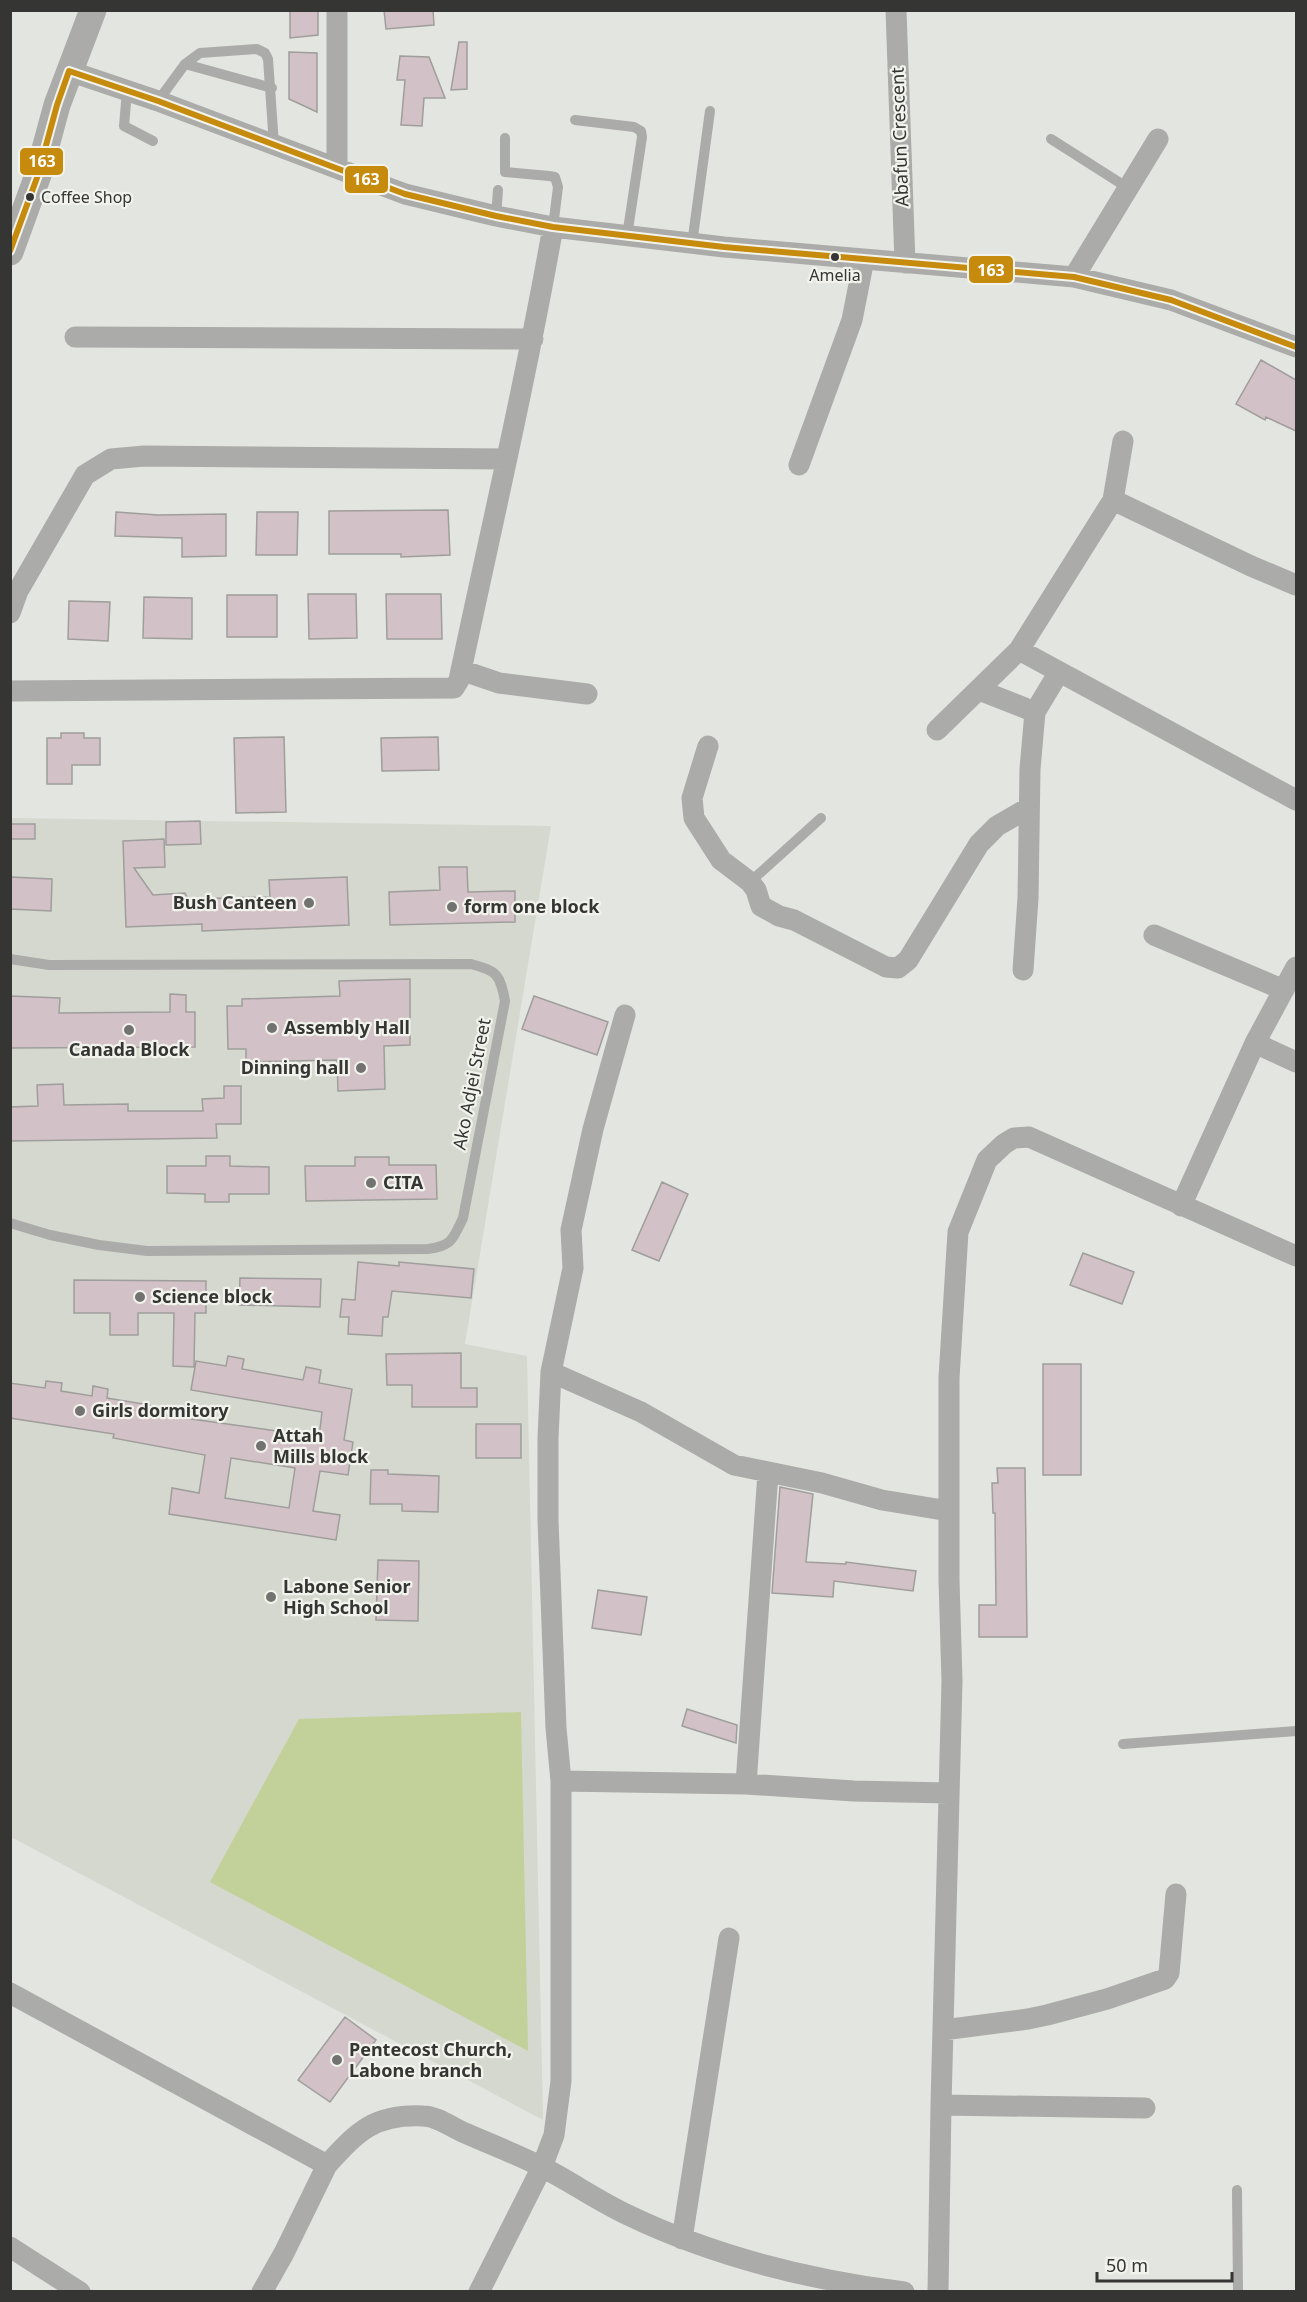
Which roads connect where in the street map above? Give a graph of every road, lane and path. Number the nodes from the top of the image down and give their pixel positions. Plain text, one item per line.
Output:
1 (93, 10) edge
2 (337, 10) edge
3 (896, 10) edge
4 (185, 64) junction
5 (69, 71) junction
6 (272, 88) junction
7 (127, 90) junction
8 (158, 101) junction
9 (710, 111) dead end
10 (575, 120) dead end
11 (505, 138) dead end
12 (1158, 139) dead end
13 (1051, 140) dead end
14 (153, 141) dead end
15 (274, 145) junction
16 (337, 168) junction
17 (1128, 189) junction
18 (498, 190) dead end
19 (496, 216) junction
20 (553, 227) junction
21 (627, 236) junction
22 (692, 244) junction
23 (10, 252) edge
24 (864, 259) junction
25 (905, 263) junction
26 (1074, 277) junction
27 (75, 337) dead end
28 (533, 339) junction
29 (1296, 347) edge
30 (1123, 441) dead end
31 (506, 459) junction
32 (799, 465) dead end
33 (1113, 500) junction
34 (1296, 585) edge
35 (10, 613) edge
36 (1019, 650) junction
37 (461, 670) junction
38 (1059, 672) junction
39 (979, 690) junction
40 (10, 691) edge
41 (587, 694) dead end
42 (1035, 712) junction
43 (937, 730) dead end
44 (708, 746) dead end
45 (1296, 800) edge
46 (1028, 808) junction
47 (821, 818) dead end
48 (750, 882) junction
49 (1154, 935) dead end
50 (10, 959) edge
51 (1296, 967) edge
52 (1023, 970) dead end
53 (1284, 990) junction
54 (625, 1015) dead end
55 (1255, 1043) junction
56 (1296, 1062) edge
57 (1181, 1206) junction
58 (10, 1223) edge
59 (1296, 1256) edge
60 (551, 1372) junction
61 (768, 1473) junction
62 (949, 1510) junction
63 (1296, 1731) edge
64 (1123, 1744) dead end
65 (561, 1781) junction
66 (746, 1784) junction
67 (949, 1792) junction
68 (1176, 1894) dead end
69 (729, 1938) dead end
70 (10, 1993) edge
71 (944, 2030) junction
72 (941, 2105) junction
73 (1145, 2108) dead end
74 (327, 2165) junction
75 (542, 2167) junction
76 (1237, 2190) dead end
77 (682, 2239) junction
78 (10, 2247) edge
79 (822, 2284) edge
80 (80, 2292) edge
81 (262, 2292) edge
82 (479, 2292) edge
83 (904, 2292) edge
84 (938, 2292) edge
85 (1238, 2292) edge

1 - 5 street
2 - 16 street
3 - 25 street, Abafun Crescent
4 - 6 lane
4 - 6 lane
4 - 8 lane
5 - 7 street
5 - 23 street
6 - 15 lane
7 - 8 street
7 - 14 lane
8 - 15 street
9 - 22 lane
10 - 21 lane
11 - 20 lane
12 - 17 street
13 - 17 lane
15 - 16 street
16 - 19 street
17 - 26 street
18 - 19 lane
19 - 20 street
20 - 21 street
20 - 28 street
21 - 22 street
22 - 24 street
24 - 25 street
24 - 32 street
25 - 26 street
26 - 29 street
27 - 28 street
28 - 31 street
30 - 33 street
31 - 35 street
31 - 37 street
33 - 34 street
33 - 36 street
36 - 38 street
36 - 39 street
37 - 40 street
37 - 41 street
38 - 42 street
38 - 45 street
39 - 42 street
39 - 43 street
42 - 46 street
44 - 48 street
46 - 48 street
46 - 52 street
47 - 48 lane
49 - 53 street
50 - 58 lane, Ako Adjei Street
51 - 53 street
53 - 55 street
54 - 60 street
55 - 56 street
55 - 57 street
57 - 59 street
57 - 62 street
60 - 61 street
60 - 65 street
61 - 62 street
61 - 66 street
62 - 67 street
63 - 64 lane
65 - 66 street
65 - 75 street
66 - 67 street
67 - 71 street
68 - 71 street
69 - 77 street
70 - 74 street
71 - 72 street
72 - 73 street
72 - 84 street
74 - 75 street
74 - 81 street
75 - 77 street
75 - 82 street
76 - 85 lane
77 - 79 street
78 - 80 street
79 - 83 street

